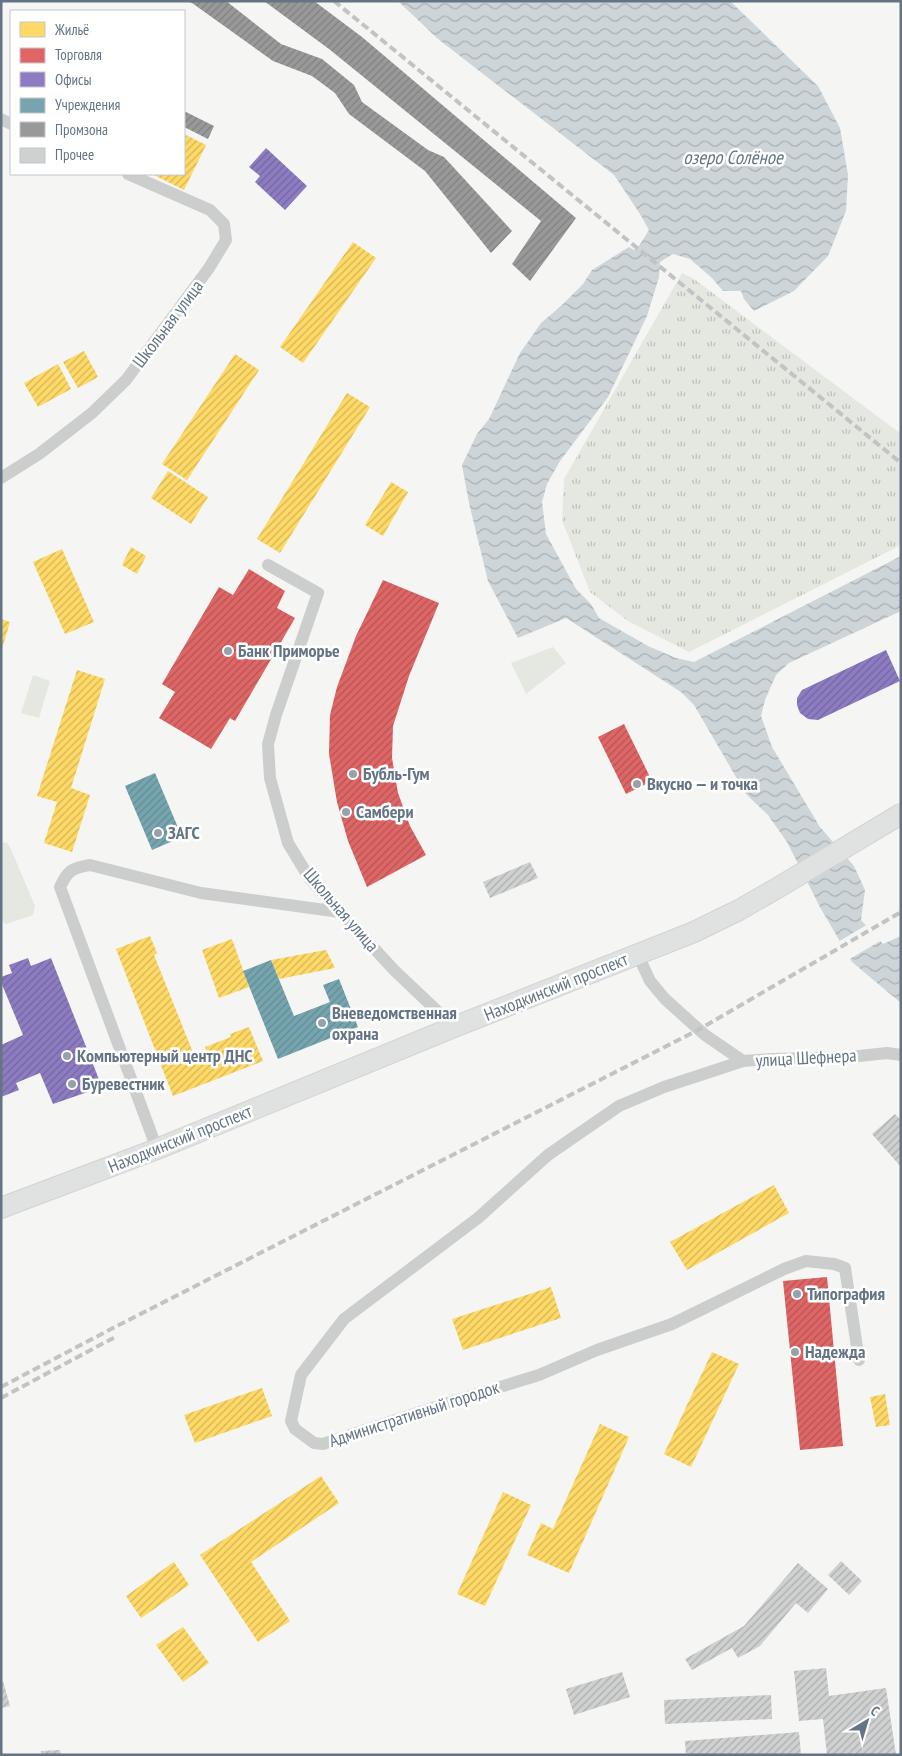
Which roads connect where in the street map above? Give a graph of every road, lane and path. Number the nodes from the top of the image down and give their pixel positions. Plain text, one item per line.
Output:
1 (130, 175) edge
2 (1, 478) edge
3 (268, 564) dead end
4 (901, 814) edge
5 (340, 912) junction
6 (638, 955) junction
7 (454, 1027) junction
8 (901, 1054) edge
9 (743, 1061) junction
10 (157, 1149) junction
11 (1, 1208) edge
12 (859, 1360) dead end

1 - 2 street, Школьная улица
3 - 5 street, Школьная улица
4 - 6 main road, Находкинский проспект
5 - 7 street, Школьная улица
5 - 10 street
6 - 7 main road, Находкинский проспект
6 - 9 street, улица Шефнера
7 - 10 main road, Находкинский проспект
8 - 9 street, улица Шефнера
9 - 12 street, Административный городок
10 - 11 main road, Находкинский проспект

